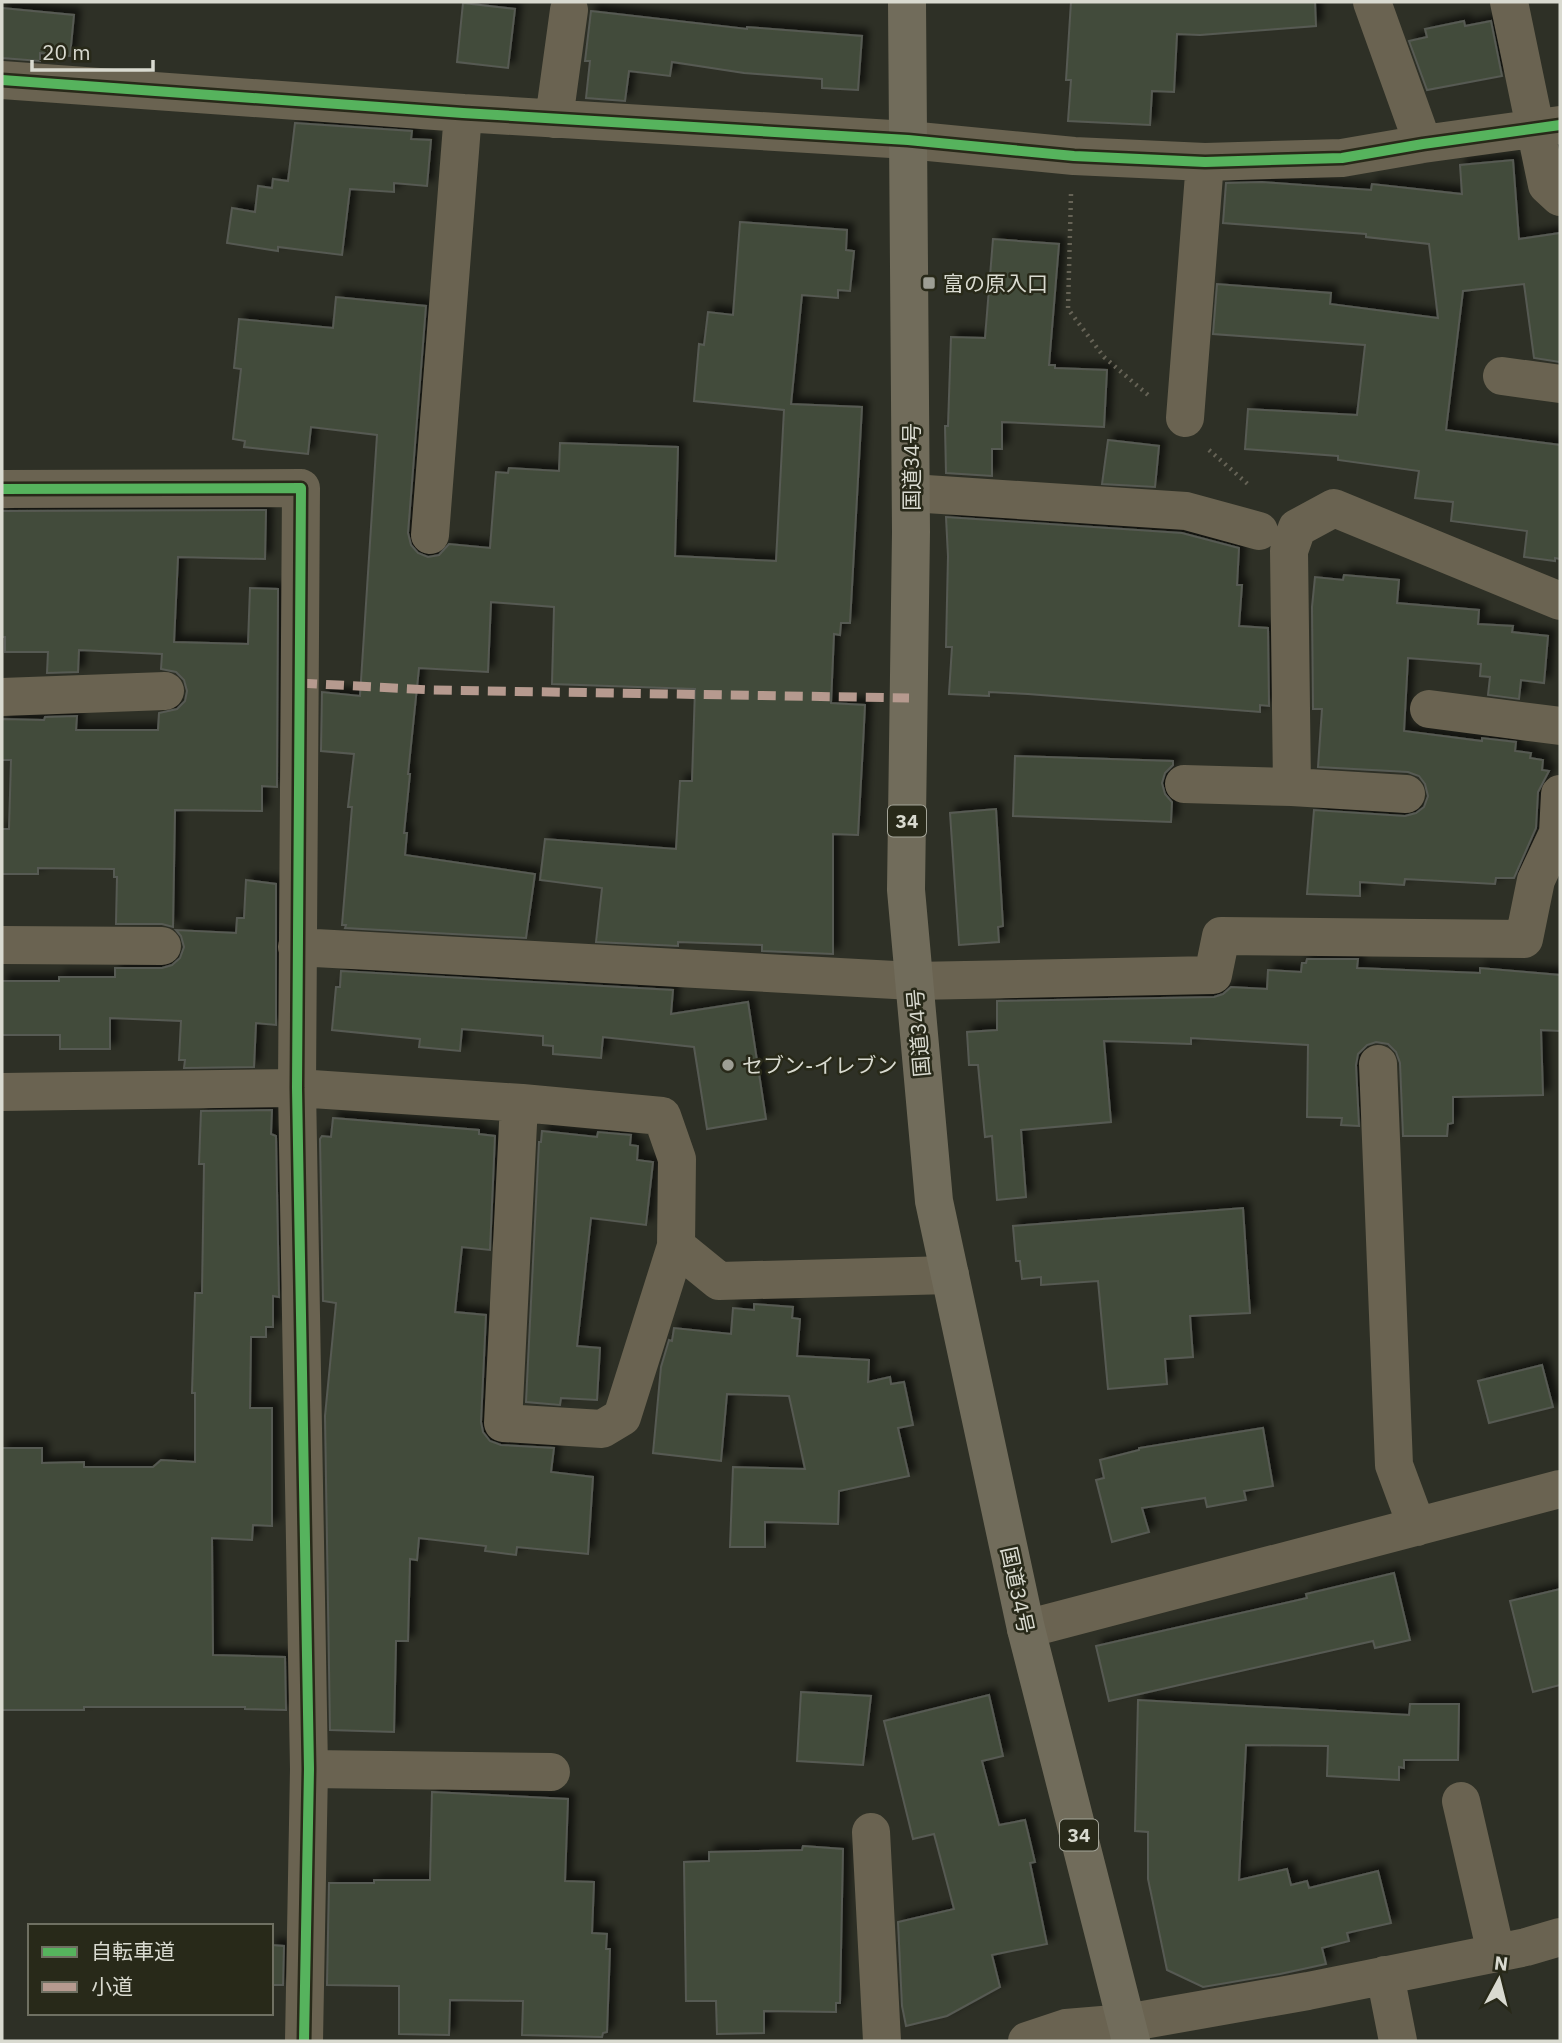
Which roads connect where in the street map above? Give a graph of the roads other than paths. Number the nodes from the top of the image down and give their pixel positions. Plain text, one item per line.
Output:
1 (907, 2) edge
2 (1372, 2) edge
3 (1509, 2) edge
4 (569, 10) dead end
5 (2, 80) edge
6 (463, 113) junction
7 (554, 119) junction
8 (1548, 128) edge
9 (908, 140) junction
10 (1423, 144) junction
11 (1205, 162) junction
12 (1560, 197) edge
13 (1502, 376) dead end
14 (1560, 384) edge
15 (1182, 422) road end
16 (2, 489) edge
17 (911, 494) junction
18 (1259, 531) dead end
19 (430, 535) dead end
20 (1560, 601) edge
21 (165, 691) dead end
22 (2, 697) edge
23 (1429, 709) dead end
24 (1560, 726) edge
25 (1184, 783) dead end
26 (1292, 787) junction
27 (1406, 794) dead end
28 (1560, 794) edge
29 (2, 945) edge
30 (162, 946) dead end
31 (298, 947) junction
32 (913, 981) junction
33 (1378, 1064) dead end
34 (297, 1088) junction
35 (2, 1092) edge
36 (519, 1104) junction
37 (676, 1246) junction
38 (950, 1275) junction
39 (1560, 1489) edge
40 (1417, 1527) junction
41 (1027, 1629) junction
42 (309, 1769) junction
43 (551, 1772) dead end
44 (1461, 1801) dead end
45 (871, 1832) dead end
46 (1560, 1937) edge
47 (1496, 1953) junction
48 (1385, 1975) junction
49 (1129, 2032) edge
50 (304, 2041) edge
51 (882, 2041) edge
52 (1027, 2041) edge
53 (1398, 2041) edge

1 - 9 highway, 国道34号 / 34
2 - 10 street
3 - 8 street
4 - 7 street
5 - 6 street
6 - 7 street
6 - 19 street
7 - 9 street
8 - 10 street
8 - 12 street
9 - 11 street
9 - 17 highway, 国道34号 / 34
10 - 11 street
11 - 15 street
13 - 14 street
16 - 31 street
17 - 18 street
17 - 32 highway, 国道34号 / 34
20 - 26 street
21 - 22 street
23 - 24 street
25 - 26 street
26 - 27 street
28 - 32 street
29 - 30 street
31 - 32 street
31 - 34 street
32 - 38 highway, 国道34号 / 34
33 - 40 street
34 - 35 street
34 - 36 street
34 - 42 street
36 - 37 street
36 - 37 street
37 - 38 street
38 - 41 highway, 国道34号 / 34
39 - 40 street
40 - 41 street
41 - 49 highway, 国道34号 / 34
42 - 43 street
42 - 50 street
44 - 47 street
45 - 51 street
46 - 47 street
47 - 48 street
48 - 49 street
48 - 53 street
49 - 52 street

